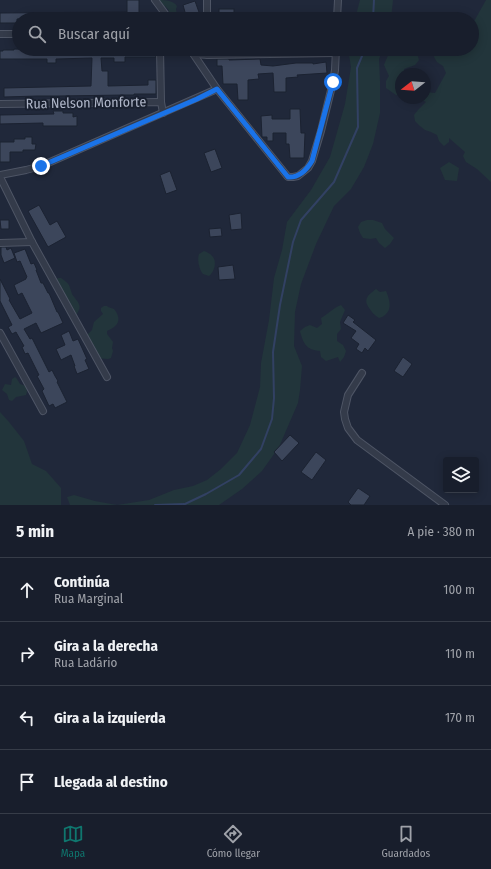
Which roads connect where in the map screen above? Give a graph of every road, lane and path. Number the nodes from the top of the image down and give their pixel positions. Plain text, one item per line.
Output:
1 (155, 0) edge
2 (207, 0) edge
3 (338, 0) edge
4 (162, 9) junction
5 (162, 12) edge
6 (164, 12) edge
7 (208, 12) edge
8 (337, 12) edge
9 (0, 34) edge
10 (12, 34) edge
11 (160, 56) edge
12 (195, 56) edge
13 (336, 56) edge
14 (217, 89) junction
15 (161, 102) junction
16 (0, 104) edge
17 (163, 113) junction
18 (0, 176) edge
19 (32, 242) junction
20 (0, 244) edge
21 (0, 333) edge
22 (362, 374) dead end
23 (107, 377) dead end
24 (43, 411) dead end
25 (445, 505) edge

1 - 4 street
2 - 7 street
3 - 8 street
4 - 5 street
4 - 6 street
9 - 10 street
11 - 15 street
12 - 14 street
13 - 14 street
14 - 17 street
15 - 16 street, Rua Nelson Monforte
15 - 17 street, Rua Nelson Monforte
17 - 18 street
18 - 19 street
19 - 20 street
19 - 23 street
21 - 24 street
22 - 25 street

